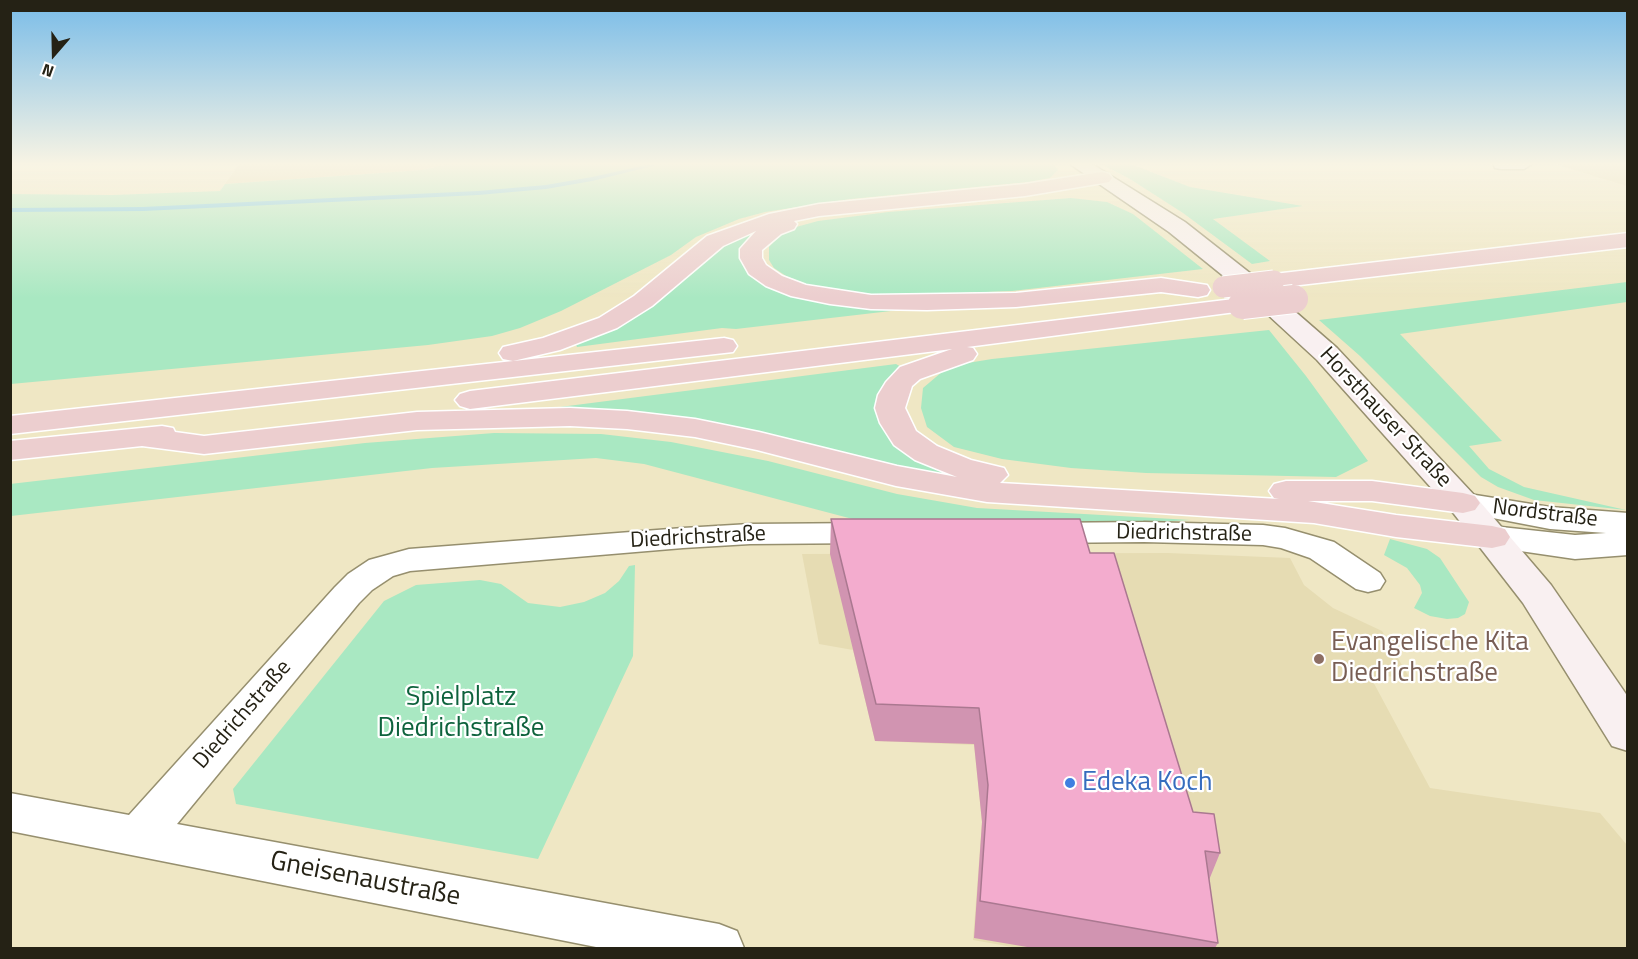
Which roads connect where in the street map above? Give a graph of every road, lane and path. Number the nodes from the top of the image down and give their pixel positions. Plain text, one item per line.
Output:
1 (832, 209) edge
2 (883, 209) edge
3 (1149, 209) edge
4 (1628, 240) edge
5 (1628, 259) edge
6 (1206, 296) junction
7 (194, 406) junction
8 (10, 425) edge
9 (141, 437) junction
10 (10, 451) edge
11 (1463, 503) junction
12 (1628, 524) edge
13 (906, 533) edge
14 (1013, 533) edge
15 (1492, 537) junction
16 (1628, 543) edge
17 (1368, 580) dead end
18 (1623, 721) edge
19 (10, 812) edge
20 (139, 836) junction
21 (719, 948) edge

1 - 7 highway
2 - 6 highway
3 - 11 main road, Horsthauser Straße
4 - 6 highway, bridge
5 - 6 highway, bridge
6 - 7 highway
6 - 9 highway
6 - 11 highway
7 - 8 highway
9 - 10 highway
9 - 15 highway
11 - 12 street, Nordstraße
11 - 15 main road, Horsthauser Straße
13 - 20 street, Diedrichstraße
14 - 17 street, Diedrichstraße
15 - 16 street, Nordstraße
15 - 18 main road, Horsthauser Straße
19 - 20 street, Gneisenaustraße
20 - 21 street, Gneisenaustraße

